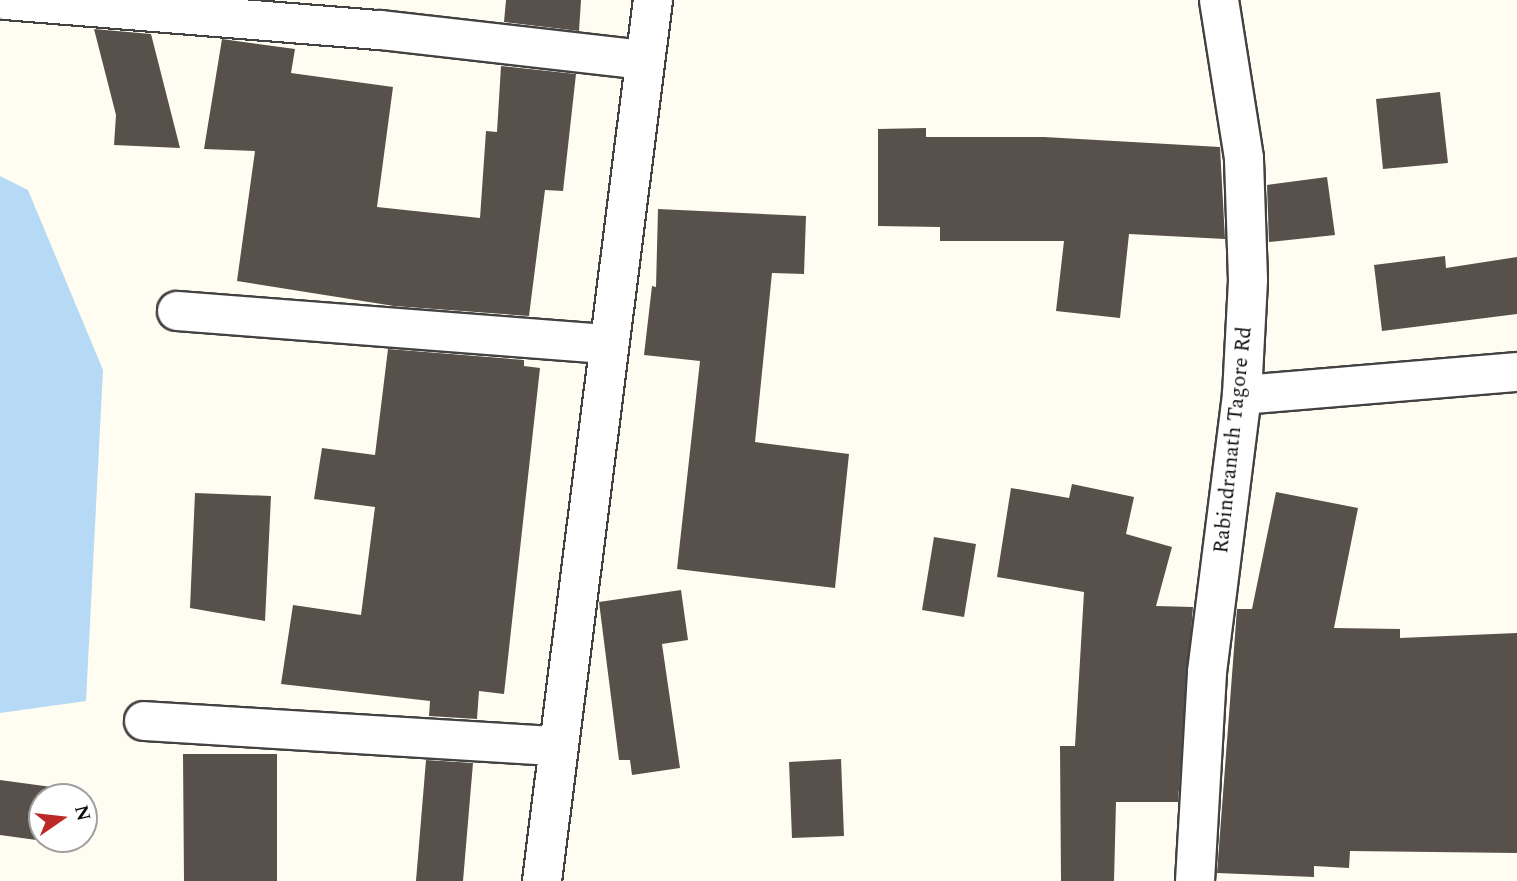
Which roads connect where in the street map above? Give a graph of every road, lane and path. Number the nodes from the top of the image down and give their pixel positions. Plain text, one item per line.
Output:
1 (5, 0) edge
2 (653, 0) edge
3 (1219, 0) edge
4 (149, 4) edge
5 (384, 15) edge
6 (643, 60) junction
7 (177, 311) dead end
8 (606, 344) junction
9 (1517, 372) edge
10 (1242, 394) junction
11 (144, 721) dead end
12 (558, 746) junction
13 (541, 881) edge
14 (1195, 881) edge

1 - 4 street
2 - 6 street
3 - 10 street, Rabindranath Tagore Rd
4 - 5 street
5 - 6 street
6 - 8 street
7 - 8 street
8 - 12 street
9 - 10 street
10 - 14 street, Rabindranath Tagore Rd
11 - 12 street
12 - 13 street

